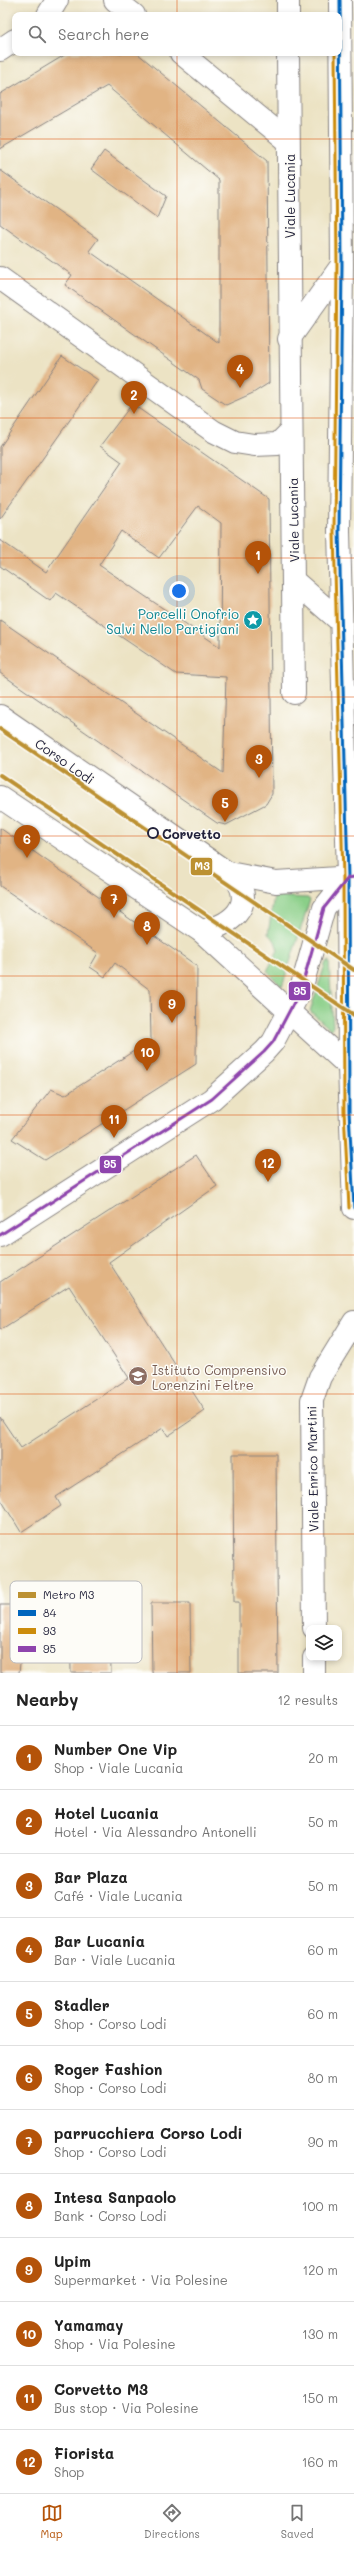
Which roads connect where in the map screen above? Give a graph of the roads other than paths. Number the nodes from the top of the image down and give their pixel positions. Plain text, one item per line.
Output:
1 (57, 0) edge
2 (115, 0) edge
3 (288, 0) edge
4 (340, 0) edge
5 (50, 12) edge
6 (130, 12) edge
7 (288, 12) edge
8 (340, 12) edge
9 (12, 42) edge
10 (0, 50) edge
11 (185, 56) edge
12 (288, 56) edge
13 (340, 56) edge
14 (288, 141) junction
15 (342, 264) junction
16 (0, 278) edge
17 (289, 339) junction
18 (290, 432) junction
19 (294, 580) junction
20 (340, 621) junction
21 (294, 693) dead end
22 (0, 716) edge
23 (0, 797) edge
24 (229, 873) junction
25 (351, 877) edge
26 (200, 931) junction
27 (290, 1013) junction
28 (351, 1069) edge
29 (354, 1208) edge
30 (0, 1235) edge
31 (354, 1322) edge
32 (314, 1625) edge
33 (314, 1661) edge
34 (314, 1673) edge

1 - 5 main road
2 - 6 main road
3 - 7 main road
4 - 8 main road
9 - 10 main road
11 - 14 main road
12 - 14 main road, Viale Lucania
13 - 15 main road
14 - 17 main road, Viale Lucania
15 - 17 main road
15 - 20 main road
16 - 18 main road
17 - 18 main road, Viale Lucania
18 - 19 main road, Viale Lucania
19 - 20 main road, Viale Lucania
19 - 21 main road, Viale Lucania
20 - 25 main road
22 - 24 main road, Corso Lodi
23 - 26 main road
24 - 25 main road
24 - 26 main road
25 - 27 main road
25 - 28 main road
26 - 27 main road
27 - 28 main road
27 - 30 main road
28 - 29 main road
31 - 32 main road, Viale Enrico Martini
33 - 34 main road

